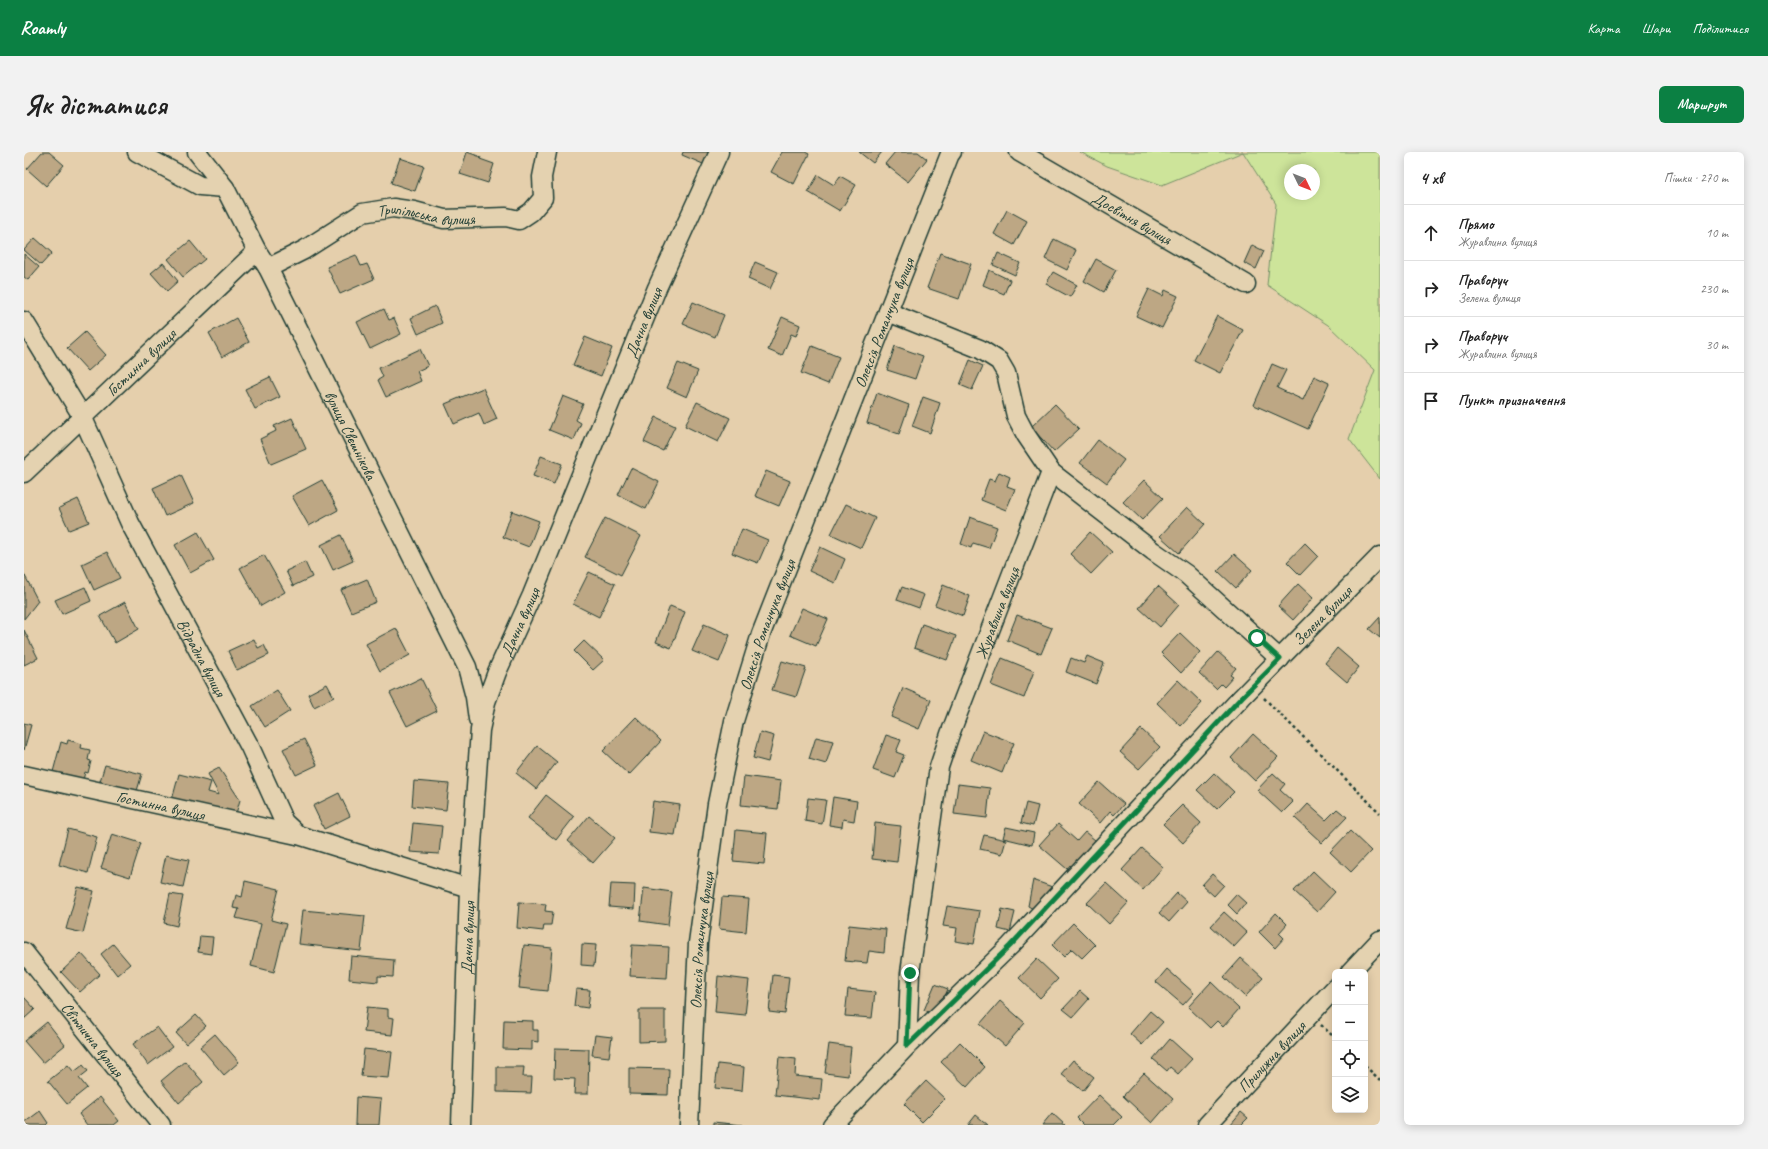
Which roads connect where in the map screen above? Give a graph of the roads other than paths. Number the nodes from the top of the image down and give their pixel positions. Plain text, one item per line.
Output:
1 (137, 152) edge
2 (198, 152) edge
3 (547, 152) edge
4 (719, 152) edge
5 (952, 152) edge
6 (1020, 152) edge
7 (225, 188) junction
8 (257, 251) junction
9 (268, 268) junction
10 (1246, 284) dead end
11 (888, 312) junction
12 (24, 321) edge
13 (82, 416) junction
14 (1051, 472) junction
15 (24, 473) edge
16 (1380, 556) edge
17 (1280, 659) junction
18 (480, 730) junction
19 (24, 775) edge
20 (298, 835) junction
21 (469, 888) junction
22 (1380, 940) edge
23 (24, 952) edge
24 (1353, 969) edge
25 (1332, 991) edge
26 (907, 1046) junction
27 (161, 1125) edge
28 (461, 1125) edge
29 (689, 1125) edge
30 (832, 1125) edge
31 (1207, 1125) edge

1 - 7 street
2 - 7 street, вулиця Свєшнікова
3 - 9 street, Трипільська вулиця
4 - 18 street, Дачна вулиця
5 - 11 street, Олексія Романчука вулиця
6 - 10 street, Досвітня вулиця
7 - 8 street, вулиця Свєшнікова
8 - 9 street, вулиця Свєшнікова
8 - 13 street, Гостинна вулиця
9 - 18 street, вулиця Свєшнікова
11 - 14 street
11 - 29 street, Олексія Романчука вулиця
12 - 13 street, Відрадна вулиця
13 - 15 street, Гостинна вулиця
13 - 20 street, Відрадна вулиця
14 - 17 street
14 - 26 street, Журавлина вулиця
16 - 17 street, Зелена вулиця
17 - 26 street, Зелена вулиця
18 - 21 street, Дачна вулиця
19 - 20 street, Гостинна вулиця
20 - 21 street, Відрадна вулиця
21 - 28 street, Дачна вулиця
22 - 24 street
23 - 27 street, Світлична вулиця
25 - 31 street, Прилужна вулиця
26 - 30 street, Зелена вулиця

